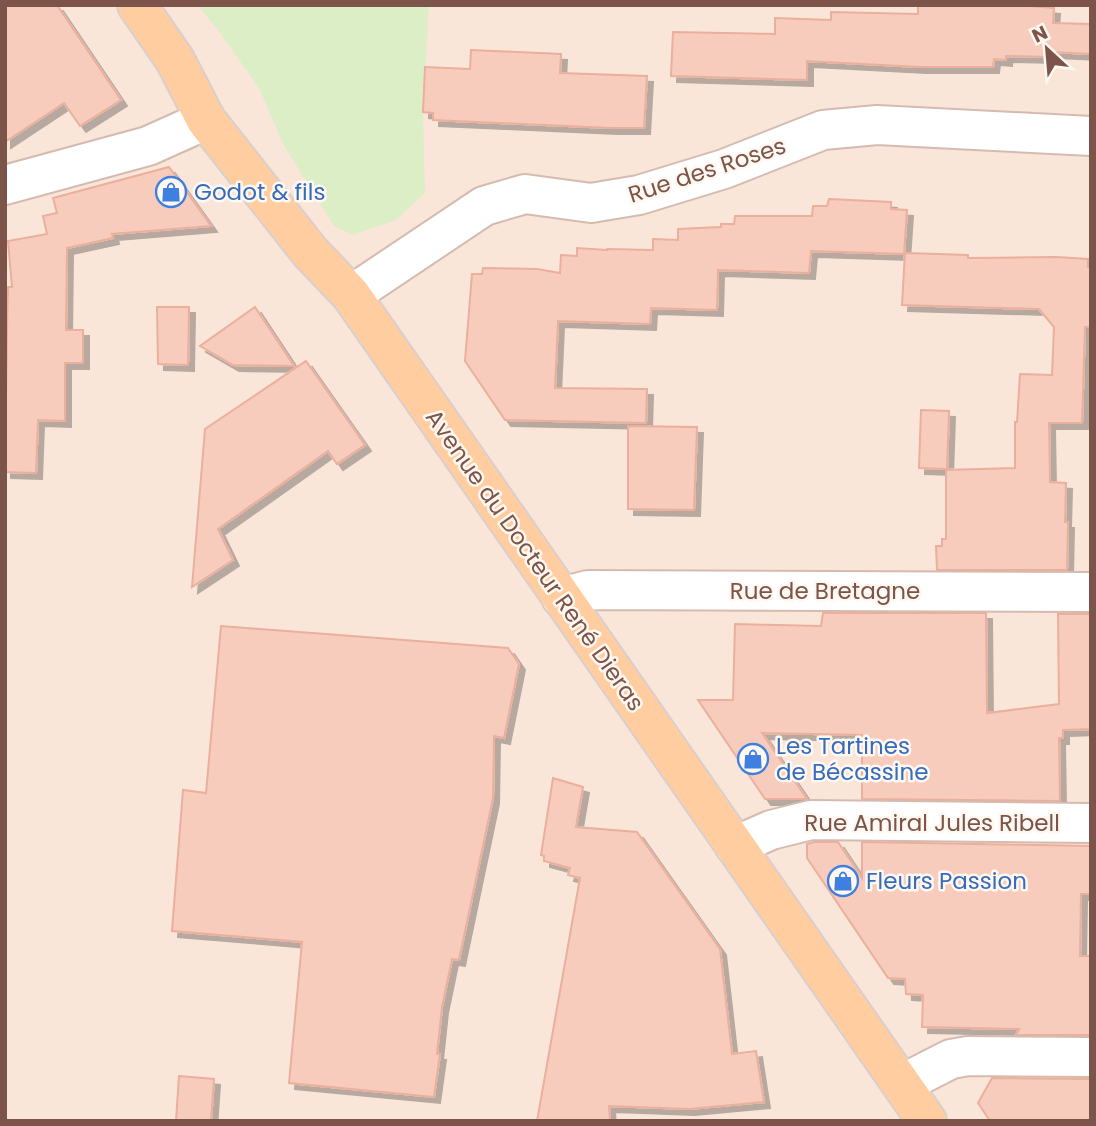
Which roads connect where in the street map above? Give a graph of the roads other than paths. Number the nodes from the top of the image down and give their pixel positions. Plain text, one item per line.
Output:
1 (136, 5) edge
2 (206, 120) junction
3 (1091, 136) edge
4 (5, 185) edge
5 (351, 295) junction
6 (1091, 592) edge
7 (561, 597) junction
8 (1091, 823) edge
9 (735, 846) junction
10 (1091, 1057) edge
11 (902, 1084) junction
12 (927, 1121) edge

1 - 2 main road, Avenue du Docteur René Dieras
2 - 4 street
2 - 5 main road, Avenue du Docteur René Dieras
3 - 5 street, Rue des Roses
5 - 7 main road, Avenue du Docteur René Dieras
6 - 7 street, Rue de Bretagne
7 - 9 main road, Avenue du Docteur René Dieras
8 - 9 street, Rue Amiral Jules Ribell
9 - 11 main road, Avenue du Docteur René Dieras
10 - 11 street
11 - 12 main road, Avenue du Docteur René Dieras

